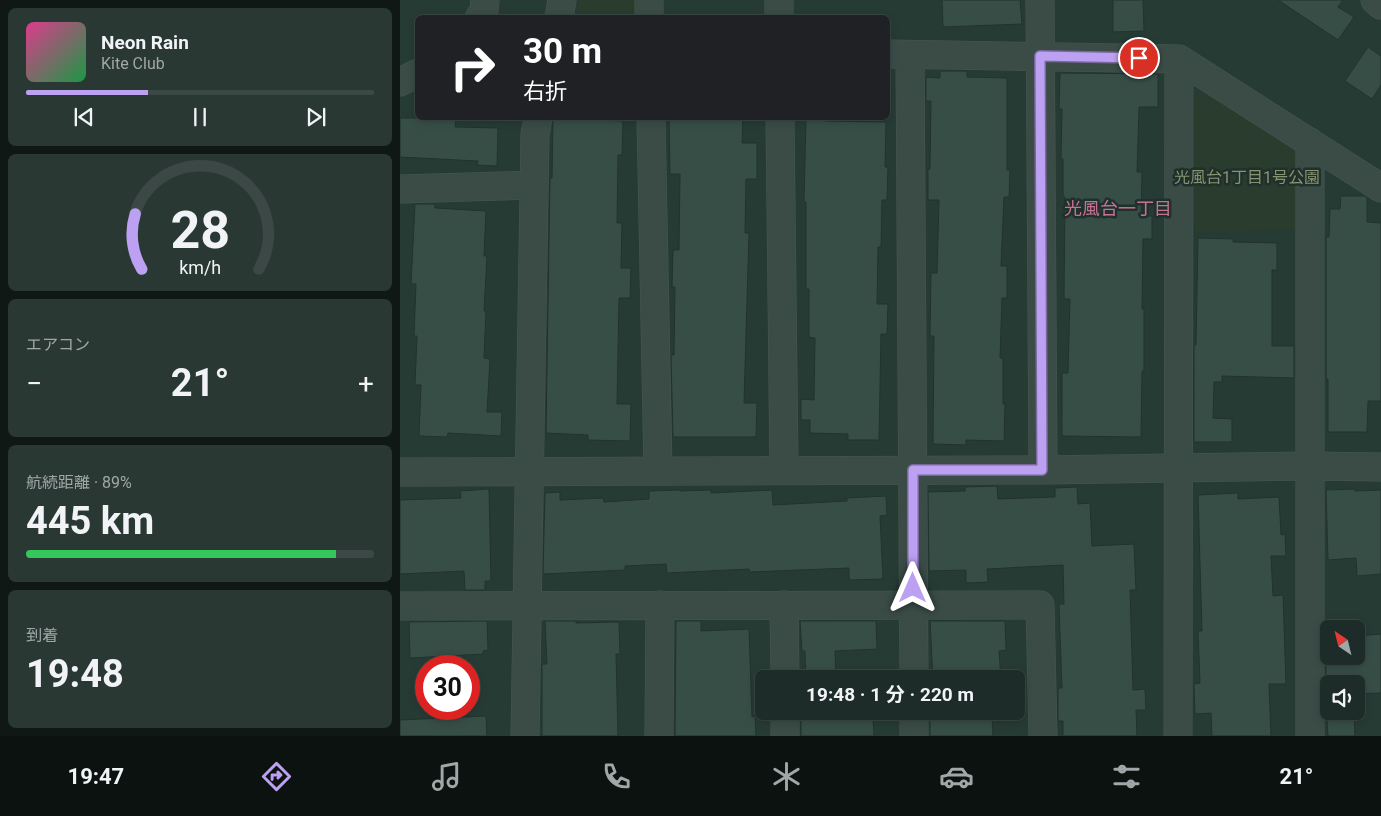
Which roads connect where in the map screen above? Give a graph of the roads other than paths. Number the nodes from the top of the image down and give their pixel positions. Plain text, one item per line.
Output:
1 (485, 0) edge
2 (562, 0) edge
3 (649, 0) edge
4 (779, 0) edge
5 (1040, 0) edge
6 (1375, 0) edge
7 (1381, 5) edge
8 (481, 15) edge
9 (560, 15) edge
10 (649, 15) edge
11 (779, 15) edge
12 (899, 54) edge
13 (1040, 56) junction
14 (1179, 58) junction
15 (415, 74) edge
16 (400, 82) edge
17 (538, 120) edge
18 (651, 120) edge
19 (780, 120) edge
20 (1310, 142) junction
21 (534, 185) junction
22 (1381, 188) edge
23 (400, 189) edge
24 (1310, 466) junction
25 (1381, 467) edge
26 (1179, 469) junction
27 (784, 470) junction
28 (913, 470) junction
29 (1042, 470) junction
30 (658, 471) junction
31 (400, 472) edge
32 (530, 472) junction
33 (528, 605) junction
34 (784, 605) junction
35 (913, 605) junction
36 (400, 606) edge
37 (660, 606) junction
38 (785, 670) edge
39 (914, 670) edge
40 (785, 720) edge
41 (914, 720) edge
42 (525, 736) edge
43 (659, 736) edge
44 (785, 736) edge
45 (914, 736) edge
46 (1043, 736) edge
47 (1178, 736) edge
48 (1310, 736) edge

1 - 8 street
2 - 9 street
3 - 10 street
4 - 11 street
5 - 13 street
6 - 7 street
12 - 13 street
12 - 28 street
13 - 14 street
13 - 29 street
14 - 20 street
14 - 26 street
15 - 16 street
17 - 21 street
18 - 30 street
19 - 27 street
20 - 22 street
20 - 24 street
21 - 23 street
21 - 32 street
24 - 25 street
24 - 26 street
24 - 48 street
26 - 29 street
26 - 47 street
27 - 28 street
27 - 30 street
28 - 29 street
28 - 35 street
30 - 32 street
31 - 32 street
32 - 33 street
33 - 36 street
33 - 37 street
33 - 42 street
34 - 35 street
34 - 37 street
34 - 38 street
35 - 39 street
35 - 46 street
37 - 43 street
40 - 44 street
41 - 45 street

